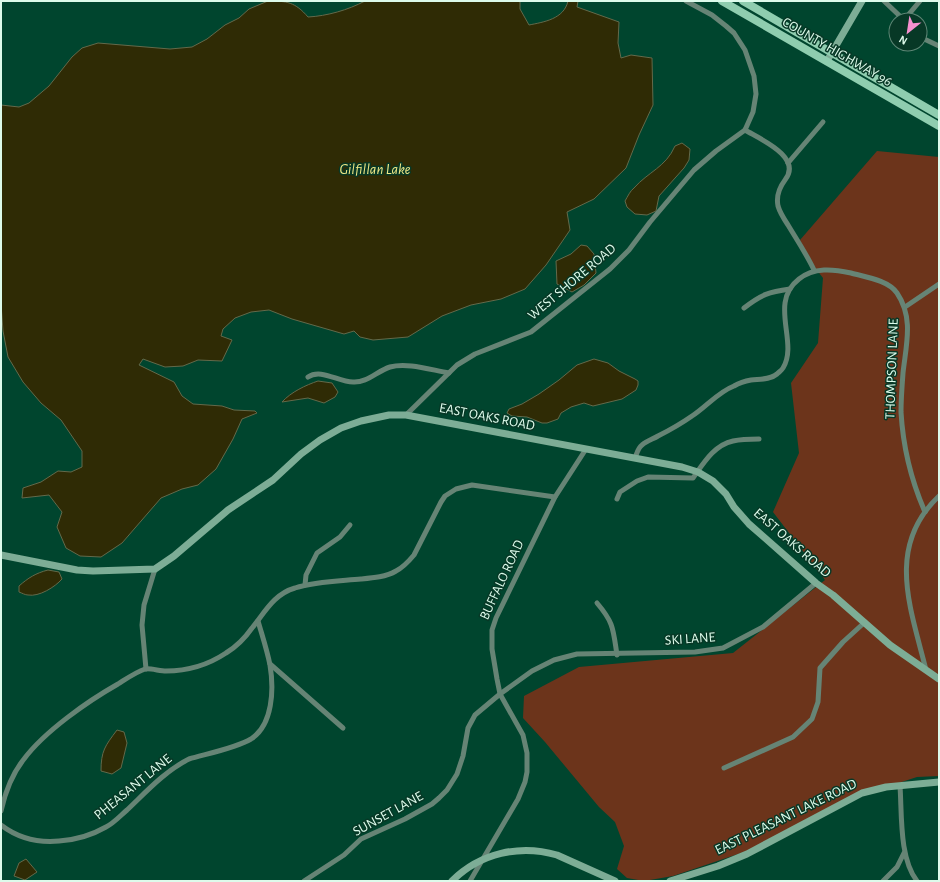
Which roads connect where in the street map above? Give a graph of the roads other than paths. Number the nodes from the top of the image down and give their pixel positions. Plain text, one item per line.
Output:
1 (686, 1) edge
2 (722, 1) edge
3 (743, 1) edge
4 (862, 1) edge
5 (884, 1) edge
6 (920, 1) edge
7 (896, 12) edge
8 (911, 12) edge
9 (928, 41) edge
10 (939, 46) edge
11 (832, 52) junction
12 (827, 61) junction
13 (939, 115) edge
14 (823, 122) dead end
15 (939, 126) edge
16 (745, 130) junction
17 (788, 163) junction
18 (814, 270) junction
19 (939, 284) edge
20 (790, 289) junction
21 (905, 307) junction
22 (744, 308) dead end
23 (448, 373) junction
24 (308, 377) dead end
25 (406, 414) junction
26 (758, 439) dead end
27 (586, 449) junction
28 (635, 458) junction
29 (698, 472) junction
30 (939, 496) edge
31 (554, 497) junction
32 (617, 499) dead end
33 (925, 512) junction
34 (350, 525) dead end
35 (1, 555) edge
36 (154, 569) junction
37 (816, 583) junction
38 (305, 585) junction
39 (597, 603) dead end
40 (258, 621) junction
41 (865, 622) junction
42 (616, 655) junction
43 (270, 664) junction
44 (146, 669) junction
45 (926, 670) junction
46 (939, 679) edge
47 (500, 694) junction
48 (343, 728) dead end
49 (724, 768) dead end
50 (939, 782) edge
51 (900, 786) junction
52 (1, 811) edge
53 (1, 825) edge
54 (904, 854) junction
55 (482, 861) junction
56 (304, 881) edge
57 (452, 881) edge
58 (470, 881) edge
59 (615, 881) edge
60 (670, 881) edge
61 (883, 881) edge
62 (917, 881) edge

1 - 16 street
2 - 12 main road, COUNTY HIGHWAY 96
3 - 11 main road, COUNTY HIGHWAY 96
4 - 11 street
5 - 7 street
6 - 8 street
9 - 10 street
11 - 12 street
11 - 13 main road, COUNTY HIGHWAY 96
12 - 15 main road, COUNTY HIGHWAY 96
14 - 17 street
16 - 17 street
16 - 23 street, WEST SHORE ROAD
17 - 18 street
18 - 20 street
18 - 21 street, THOMPSON LANE
19 - 21 street
20 - 22 street
20 - 28 street
21 - 33 street, THOMPSON LANE
23 - 24 street
23 - 25 street, WEST SHORE ROAD
25 - 27 street, EAST OAKS ROAD
25 - 36 street, EAST OAKS ROAD
26 - 29 street
27 - 28 street, EAST OAKS ROAD
27 - 31 street, BUFFALO ROAD
28 - 29 street, EAST OAKS ROAD
29 - 32 street
29 - 37 street, EAST OAKS ROAD
30 - 33 street
31 - 38 street
31 - 47 street, BUFFALO ROAD
33 - 45 street
34 - 38 street
35 - 36 street
36 - 44 street
37 - 41 street, EAST OAKS ROAD
37 - 42 street, SKI LANE
38 - 40 street
39 - 42 street
40 - 43 street, PHEASANT LANE
40 - 44 street
41 - 45 street, EAST OAKS ROAD
41 - 49 street
42 - 47 street, SKI LANE
43 - 48 street
43 - 53 street, PHEASANT LANE
44 - 52 street
45 - 46 street, EAST OAKS ROAD
47 - 55 street, BUFFALO ROAD
47 - 56 street, SUNSET LANE
50 - 51 street, EAST PLEASANT LAKE ROAD
51 - 54 street
51 - 60 street, EAST PLEASANT LAKE ROAD
54 - 61 street
54 - 62 street
55 - 57 street
55 - 58 street, BUFFALO ROAD
55 - 59 street

